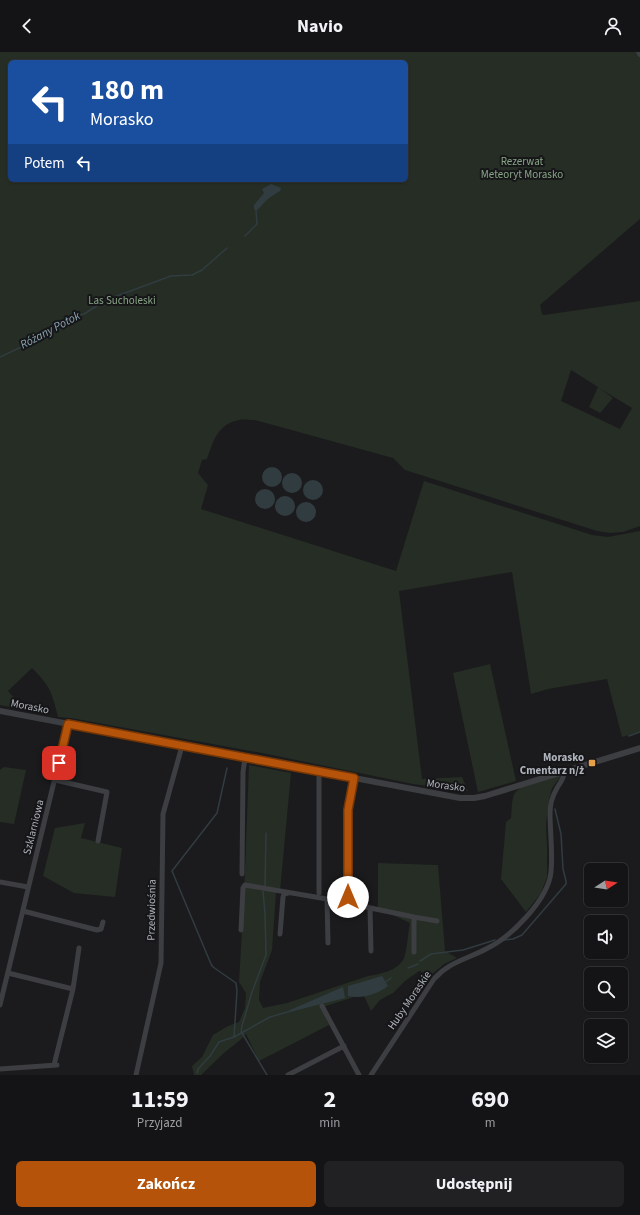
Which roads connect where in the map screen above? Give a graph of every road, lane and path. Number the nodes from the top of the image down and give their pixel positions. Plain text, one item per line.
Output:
1 (0, 711) edge
2 (68, 724) junction
3 (182, 746) junction
4 (640, 748) edge
5 (245, 758) junction
6 (564, 771) junction
7 (319, 772) junction
8 (354, 778) junction
9 (55, 780) junction
10 (98, 841) dead end
11 (242, 874) dead end
12 (0, 882) edge
13 (28, 888) junction
14 (288, 893) junction
15 (319, 893) dead end
16 (348, 897) dead end
17 (327, 899) junction
18 (370, 908) junction
19 (23, 911) junction
20 (414, 917) junction
21 (437, 921) dead end
22 (103, 922) dead end
23 (241, 930) dead end
24 (280, 934) dead end
25 (328, 943) dead end
26 (79, 948) dead end
27 (371, 951) dead end
28 (414, 952) dead end
29 (8, 973) junction
30 (73, 989) junction
31 (0, 1005) edge
32 (322, 1006) dead end
33 (344, 1046) junction
34 (0, 1069) edge
35 (136, 1075) edge
36 (288, 1075) edge
37 (359, 1075) edge
38 (371, 1075) edge

1 - 2 street, Morasko
2 - 3 street, Morasko
2 - 9 street, Szklarniowa
3 - 5 street, Morasko
3 - 35 street, Przedwiośnia
4 - 6 street, Morasko
5 - 7 street, Morasko
5 - 11 street
6 - 8 street, Morasko
6 - 38 street, Huby Moraskie
7 - 8 street, Morasko
7 - 15 street
8 - 16 street
9 - 10 street
9 - 13 street, Szklarniowa
12 - 13 street
13 - 19 street, Szklarniowa
14 - 17 street
14 - 23 street
14 - 24 street
17 - 18 street
17 - 25 street
18 - 20 street
18 - 27 street
19 - 22 street
19 - 29 street, Szklarniowa
20 - 21 street
20 - 28 street
26 - 30 street
29 - 30 street
29 - 31 street, Szklarniowa
30 - 34 street
32 - 33 street
33 - 36 street
33 - 37 street

